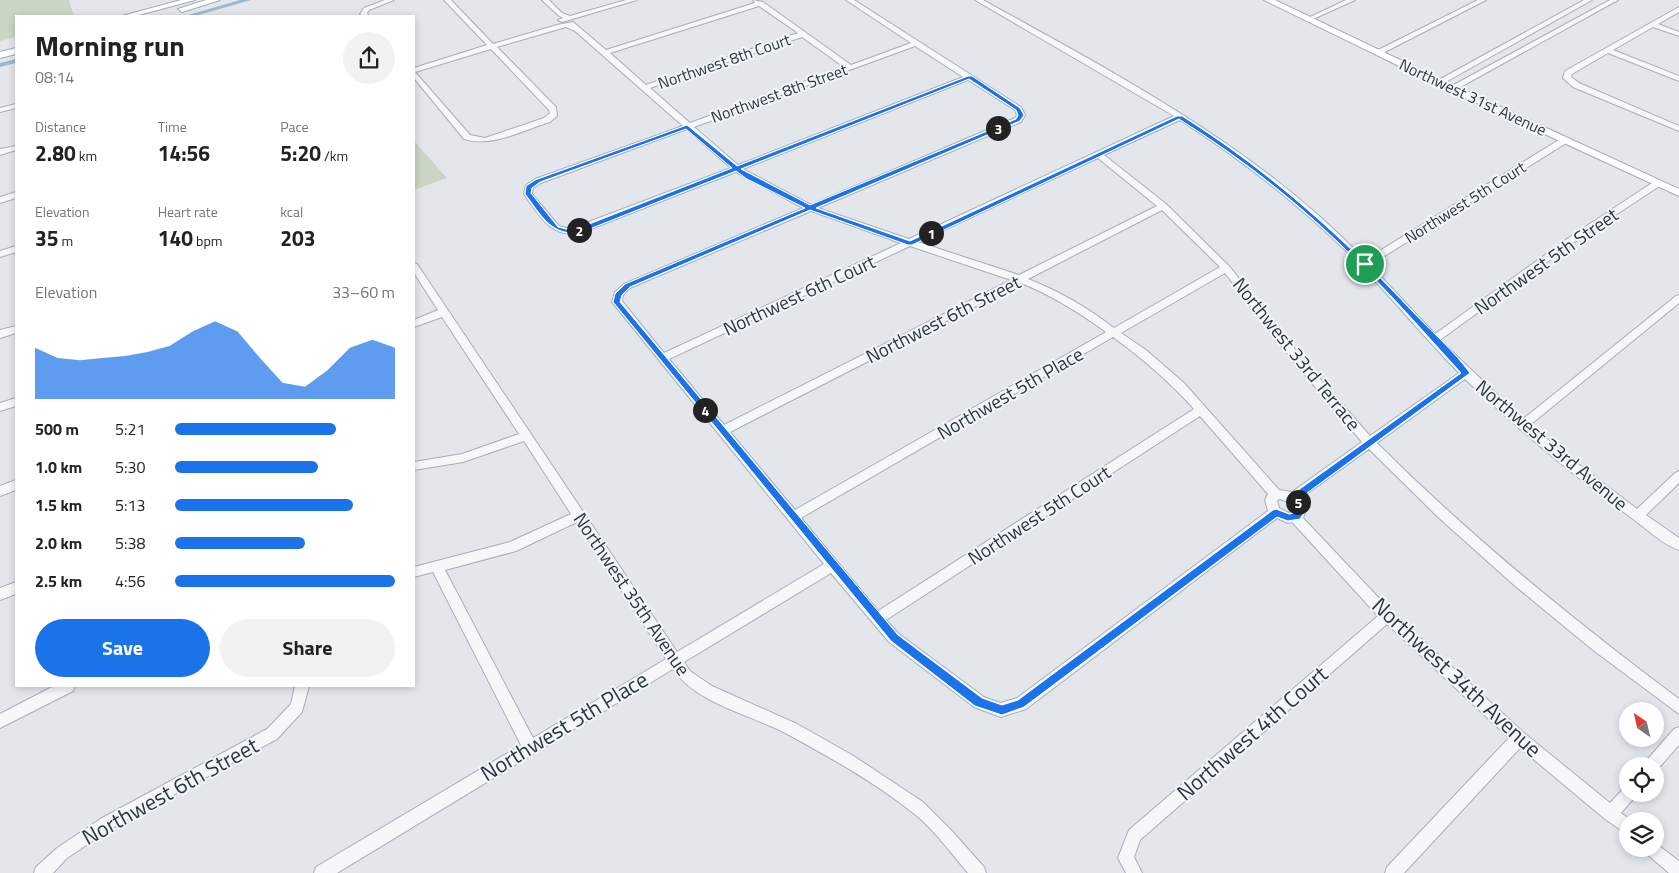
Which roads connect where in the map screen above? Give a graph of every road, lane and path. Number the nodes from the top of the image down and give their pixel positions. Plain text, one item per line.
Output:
1 (192, 0) edge
2 (207, 0) edge
3 (216, 0) edge
4 (391, 0) edge
5 (447, 0) edge
6 (545, 0) edge
7 (634, 0) edge
8 (850, 0) edge
9 (978, 0) edge
10 (1268, 0) edge
11 (1352, 0) edge
12 (1483, 0) edge
13 (1589, 0) edge
14 (1615, 0) edge
15 (758, 2) edge
16 (186, 8) junction
17 (1679, 9) edge
18 (366, 12) edge
19 (130, 15) edge
20 (156, 15) edge
21 (1309, 19) junction
22 (569, 21) junction
23 (1653, 25) junction
24 (803, 34) junction
25 (1679, 34) edge
26 (917, 43) junction
27 (15, 44) edge
28 (492, 46) junction
29 (0, 48) edge
30 (15, 51) edge
31 (1609, 51) junction
32 (1378, 52) junction
33 (604, 53) junction
34 (0, 55) edge
35 (849, 67) junction
36 (415, 70) edge
37 (415, 75) edge
38 (970, 77) junction
39 (1679, 79) edge
40 (1439, 82) junction
41 (644, 88) junction
42 (1452, 88) junction
43 (15, 106) edge
44 (0, 110) edge
45 (1180, 117) junction
46 (687, 126) junction
47 (1679, 129) edge
48 (1565, 140) junction
49 (15, 148) edge
50 (0, 152) edge
51 (1098, 155) junction
52 (737, 169) junction
53 (1658, 183) junction
54 (1679, 193) edge
55 (15, 195) edge
56 (0, 200) edge
57 (1163, 206) junction
58 (810, 208) junction
59 (910, 243) junction
60 (15, 249) edge
61 (0, 254) edge
62 (1365, 264) junction
63 (415, 268) edge
64 (1226, 268) junction
65 (1020, 279) junction
66 (1679, 298) edge
67 (444, 312) junction
68 (415, 324) edge
69 (15, 330) edge
70 (1116, 332) junction
71 (0, 334) edge
72 (1434, 340) junction
73 (662, 358) junction
74 (1466, 373) junction
75 (15, 402) edge
76 (0, 407) edge
77 (1202, 410) junction
78 (1523, 425) junction
79 (723, 431) junction
80 (526, 436) junction
81 (1370, 442) junction
82 (415, 466) edge
83 (1679, 476) edge
84 (15, 485) edge
85 (0, 491) edge
86 (1276, 495) junction
87 (1293, 498) junction
88 (1276, 512) junction
89 (579, 516) junction
90 (1637, 516) junction
91 (793, 517) junction
92 (1295, 517) junction
93 (1679, 545) edge
94 (833, 565) junction
95 (437, 567) junction
96 (415, 572) edge
97 (15, 588) edge
98 (0, 594) edge
99 (1387, 616) junction
100 (878, 619) junction
101 (673, 660) junction
102 (66, 687) edge
103 (302, 687) edge
104 (1679, 707) edge
105 (0, 721) edge
106 (1679, 734) edge
107 (1519, 738) junction
108 (530, 747) junction
109 (1659, 757) edge
110 (1621, 802) edge
111 (1610, 814) junction
112 (1619, 821) edge
113 (1662, 857) edge
114 (1679, 871) edge
115 (42, 873) edge
116 (322, 873) edge
117 (978, 873) edge
118 (1134, 873) edge
119 (1394, 873) edge

1 - 19 main road
2 - 16 main road
3 - 16 main road
4 - 18 street
5 - 28 street
6 - 22 street
7 - 22 street
8 - 26 street
9 - 45 street, Northwest 33rd Avenue
10 - 21 main road, Northwest 31st Avenue
11 - 21 street
12 - 32 street
13 - 40 street
14 - 42 street
15 - 24 street
15 - 33 street
16 - 20 main road
17 - 23 street
21 - 32 main road, Northwest 31st Avenue
22 - 28 street
22 - 33 street
23 - 25 street
23 - 31 street
24 - 35 street
24 - 41 street, Northwest 8th Court
26 - 35 street, Northwest 8th Street
26 - 38 street
27 - 29 main road
28 - 36 street
28 - 37 street
30 - 34 main road
31 - 39 street
31 - 47 street
32 - 40 main road, Northwest 31st Avenue
33 - 41 street
35 - 46 street, Northwest 8th Street
38 - 52 street
38 - 58 street
40 - 42 main road, Northwest 31st Avenue
41 - 46 street
42 - 48 main road, Northwest 31st Avenue
43 - 44 street
45 - 51 street, Northwest 6th Court
45 - 62 street, Northwest 33rd Avenue
46 - 52 street
46 - 52 street, Northwest 8th Street
48 - 53 main road, Northwest 31st Avenue
48 - 62 street, Northwest 5th Court
49 - 50 street
51 - 57 street, Northwest 33rd Terrace
51 - 59 street, Northwest 6th Court
52 - 58 street
53 - 54 main road, Northwest 31st Avenue
53 - 72 street, Northwest 5th Street
55 - 56 street
57 - 64 street, Northwest 33rd Terrace
57 - 65 street, Northwest 6th Street
58 - 59 street
58 - 73 street
59 - 65 street
59 - 73 street, Northwest 6th Court
60 - 61 street
62 - 72 street, Northwest 33rd Avenue
63 - 67 street, Northwest 35th Avenue
64 - 70 street, Northwest 5th Place
64 - 81 street, Northwest 33rd Terrace
65 - 70 street
65 - 79 street, Northwest 6th Street
66 - 78 street
67 - 68 street
67 - 80 street, Northwest 35th Avenue
69 - 71 street
70 - 77 street
70 - 91 street, Northwest 5th Place
72 - 74 street, Northwest 33rd Avenue
73 - 79 street
74 - 78 street, Northwest 33rd Avenue
74 - 81 street
75 - 76 street
77 - 86 street
77 - 100 street, Northwest 5th Court
78 - 90 street, Northwest 33rd Avenue
79 - 91 street
80 - 82 street
80 - 89 street, Northwest 35th Avenue
81 - 87 street
81 - 104 street, Northwest 33rd Terrace
83 - 90 street
84 - 85 street
86 - 87 street
86 - 88 street
87 - 92 street
88 - 92 street
88 - 100 street
89 - 95 street
89 - 101 street, Northwest 35th Avenue
90 - 93 street, Northwest 33rd Avenue
91 - 94 street
92 - 99 street, Northwest 34th Avenue
94 - 100 street
94 - 101 street, Northwest 5th Place
95 - 96 street
95 - 108 street
97 - 98 street
99 - 107 street, Northwest 34th Avenue
99 - 118 street, Northwest 4th Court
101 - 108 street, Northwest 5th Place
101 - 117 street, Northwest 35th Avenue
102 - 105 street
103 - 115 street, Northwest 6th Street
106 - 109 street
107 - 111 street, Northwest 34th Avenue
107 - 119 street
108 - 116 street, Northwest 5th Place
110 - 111 street
111 - 112 street, Northwest 34th Avenue
113 - 114 street

